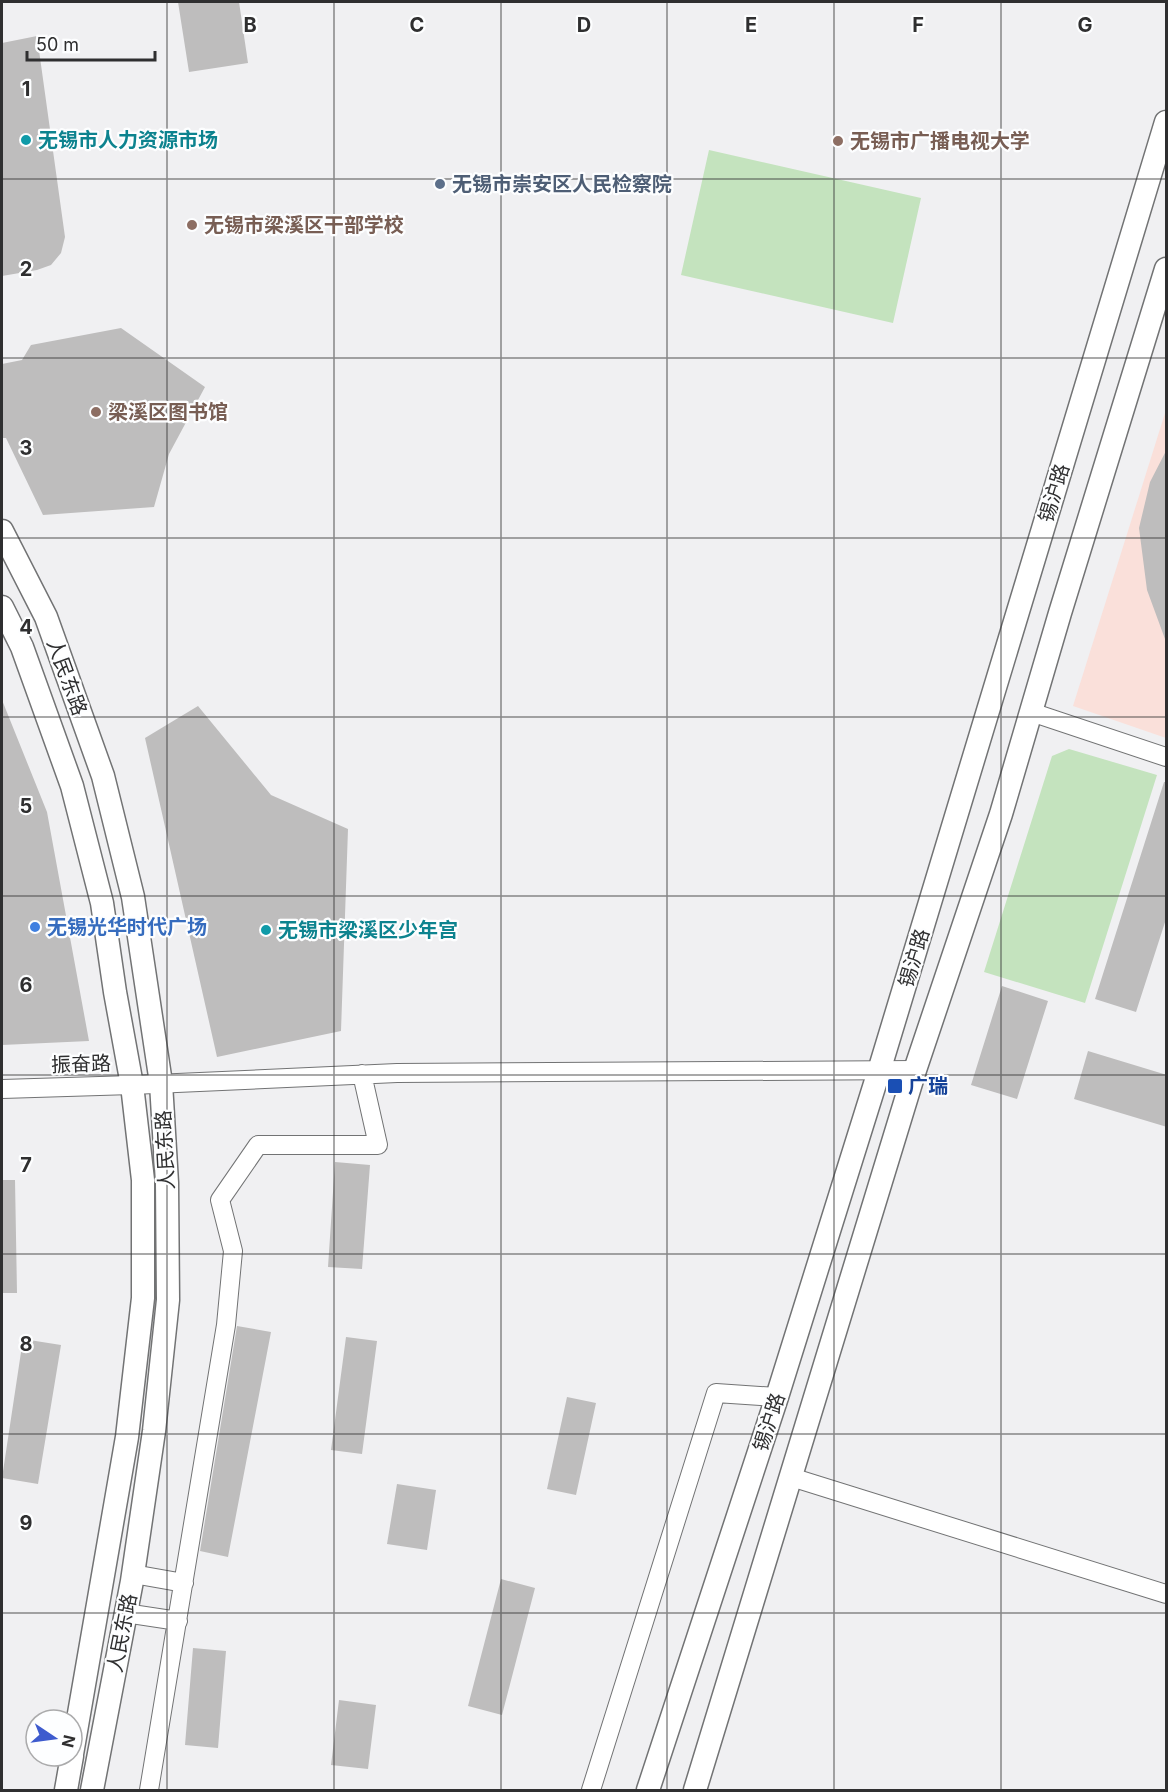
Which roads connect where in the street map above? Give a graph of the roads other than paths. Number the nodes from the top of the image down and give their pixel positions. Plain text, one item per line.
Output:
1 (1167, 122) edge
2 (1167, 269) edge
3 (2, 531) edge
4 (2, 607) edge
5 (1031, 712) junction
6 (1167, 757) edge
7 (915, 1070) junction
8 (879, 1071) junction
9 (362, 1074) junction
10 (161, 1083) junction
11 (132, 1085) junction
12 (2, 1089) edge
13 (777, 1397) junction
14 (791, 1477) junction
15 (133, 1574) junction
16 (184, 1583) junction
17 (1167, 1594) edge
18 (125, 1613) junction
19 (178, 1621) junction
20 (80, 1708) edge
21 (70, 1768) edge
22 (66, 1791) edge
23 (92, 1791) edge
24 (149, 1791) edge
25 (591, 1791) edge
26 (648, 1791) edge
27 (695, 1791) edge

1 - 8 main road, 锡沪路
2 - 5 main road, 锡沪路
3 - 10 main road, 人民东路
4 - 11 main road, 人民东路
5 - 6 street
5 - 7 main road, 锡沪路
7 - 8 street, 振奋路
7 - 14 main road, 锡沪路
8 - 9 street, 振奋路
8 - 13 main road, 锡沪路
9 - 10 street, 振奋路
9 - 16 street
10 - 11 street, 振奋路
10 - 15 main road, 人民东路
11 - 12 street, 振奋路
11 - 20 main road, 人民东路
13 - 25 street
13 - 26 main road, 锡沪路
14 - 17 street
14 - 27 main road, 锡沪路
15 - 16 street
15 - 18 main road, 人民东路
16 - 19 street
18 - 19 street
18 - 23 main road, 人民东路
19 - 24 street
21 - 22 main road, 人民东路

